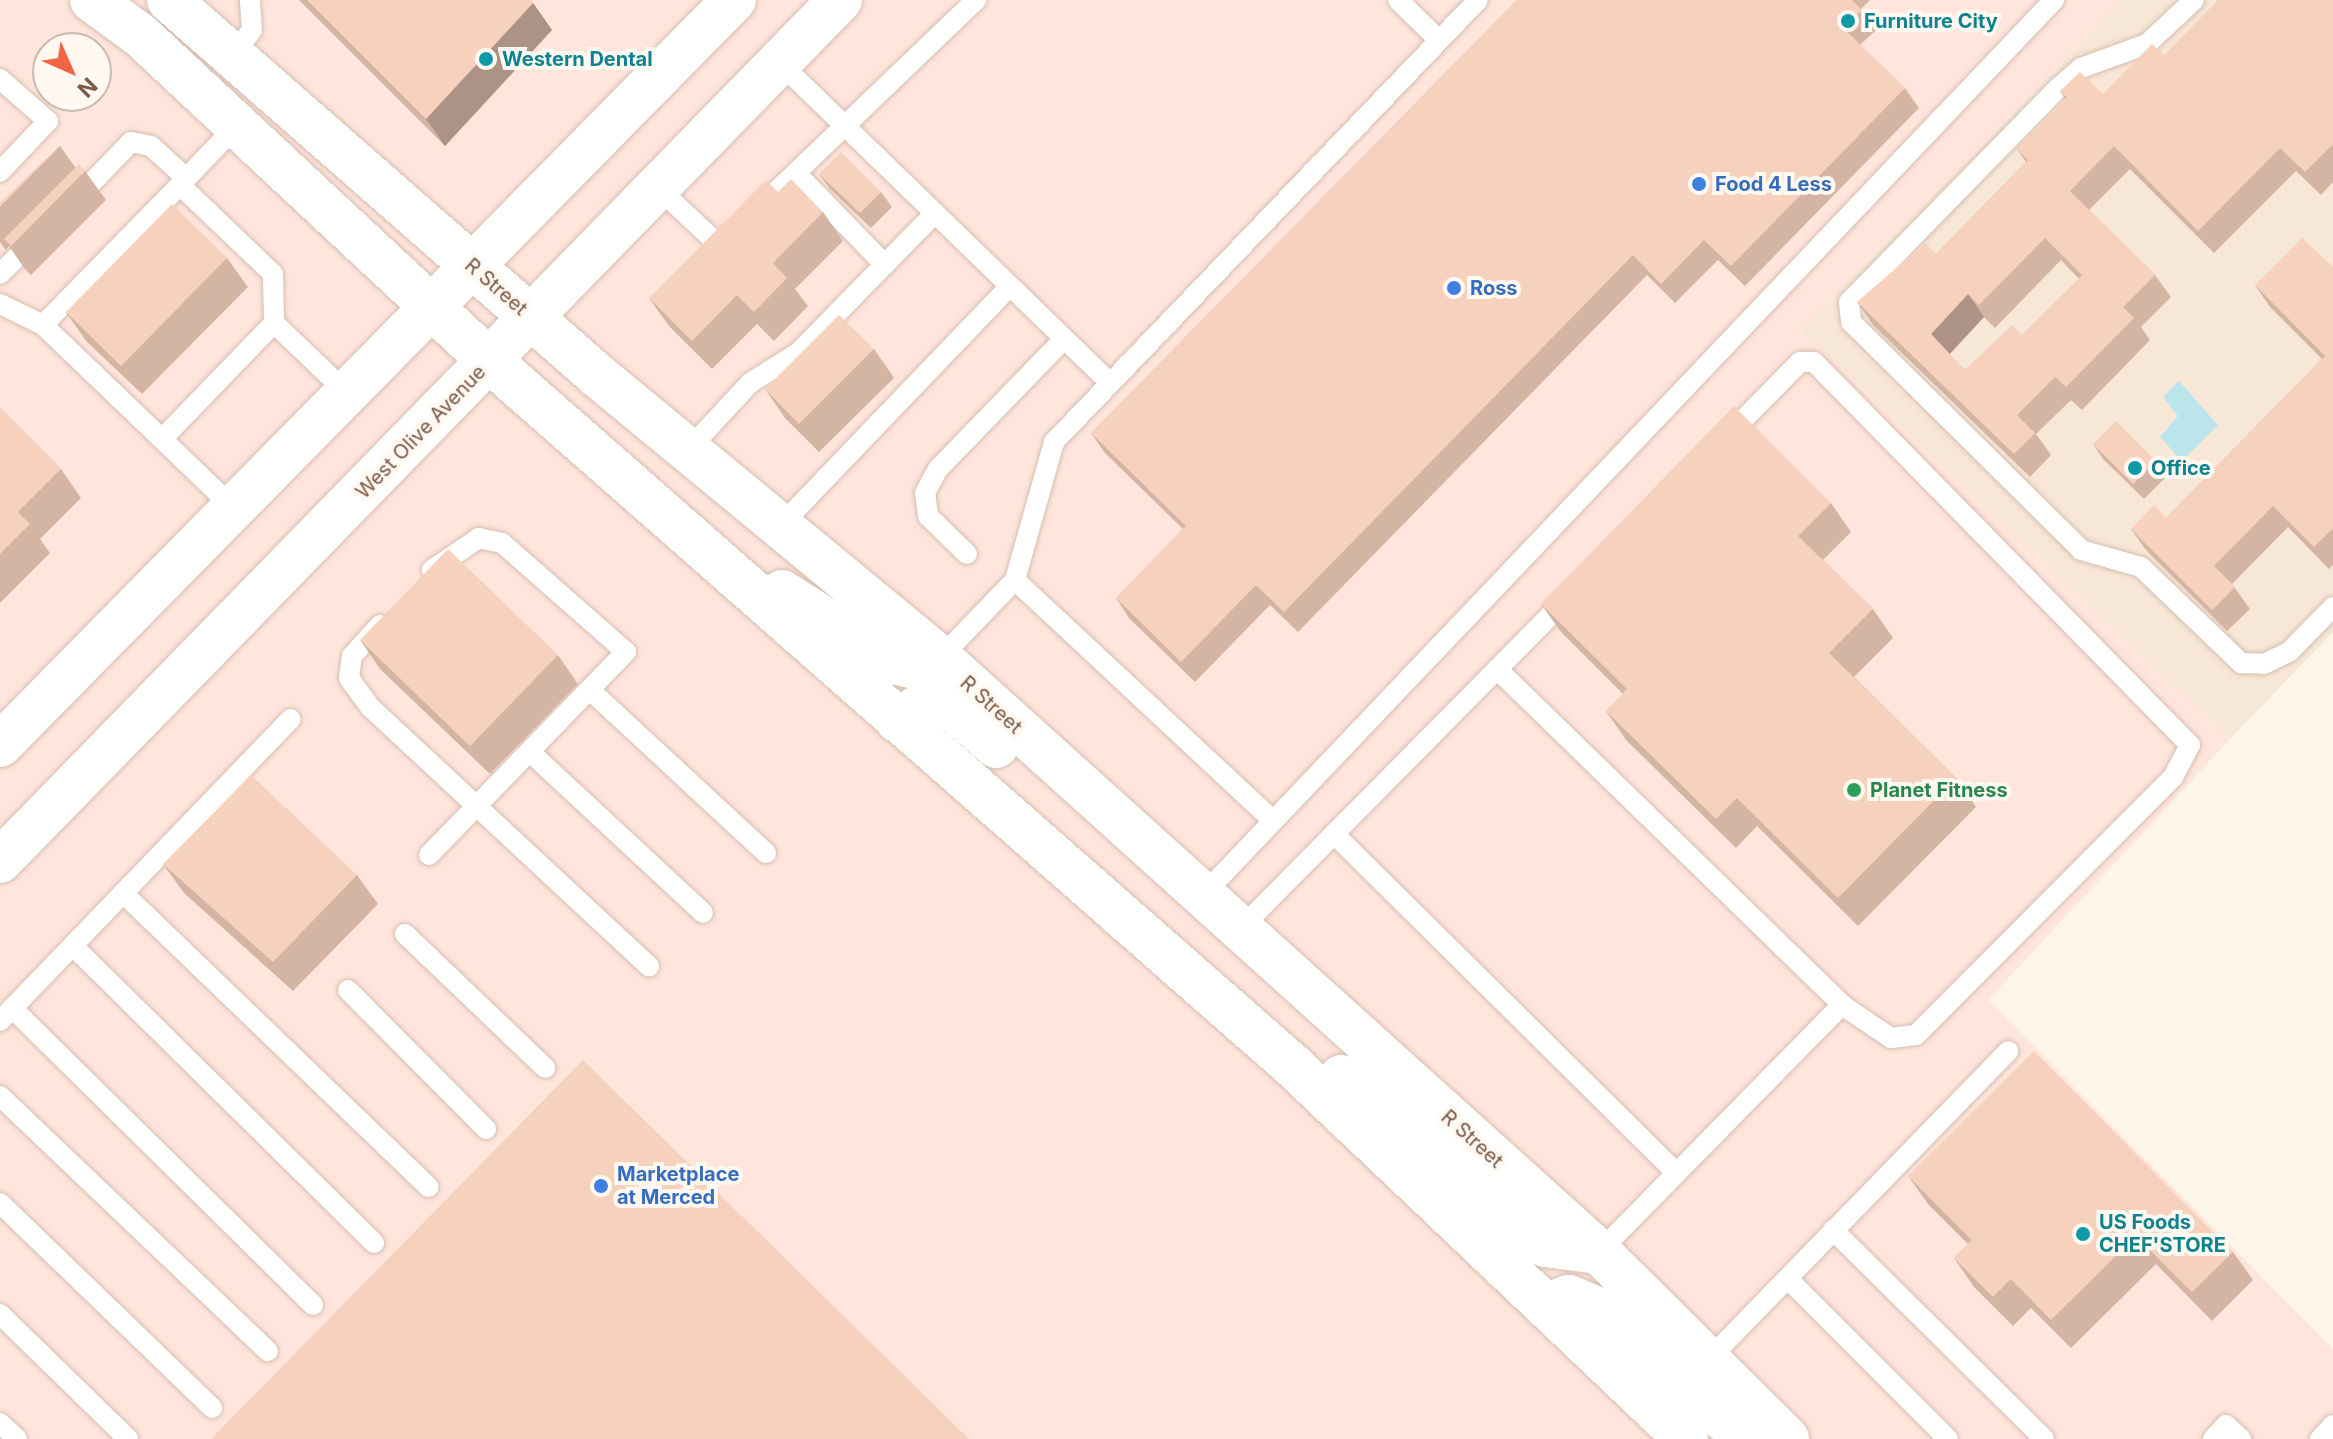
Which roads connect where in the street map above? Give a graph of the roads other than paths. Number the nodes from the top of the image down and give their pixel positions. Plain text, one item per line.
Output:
1 (92, 0) edge
2 (169, 0) edge
3 (250, 0) edge
4 (840, 0) edge
5 (976, 0) edge
6 (1398, 0) edge
7 (1478, 0) edge
8 (2054, 0) edge
9 (2194, 0) edge
10 (732, 1) edge
11 (1438, 39) junction
12 (231, 57) junction
13 (779, 62) junction
14 (0, 79) edge
15 (238, 124) junction
16 (846, 127) junction
17 (0, 172) edge
18 (796, 173) junction
19 (183, 182) junction
20 (657, 187) junction
21 (935, 213) junction
22 (885, 265) junction
23 (471, 266) junction
24 (0, 274) edge
25 (1010, 286) junction
26 (0, 304) edge
27 (434, 304) junction
28 (530, 318) junction
29 (274, 323) junction
30 (43, 325) junction
31 (1064, 339) junction
32 (490, 361) junction
33 (1110, 383) junction
34 (347, 393) junction
35 (163, 438) junction
36 (688, 450) junction
37 (1710, 453) edge
38 (234, 508) junction
39 (780, 526) junction
40 (967, 554) dead end
41 (1587, 578) edge
42 (1015, 580) junction
43 (749, 587) junction
44 (414, 590) edge
45 (2333, 607) edge
46 (393, 612) edge
47 (940, 658) junction
48 (1497, 669) junction
49 (590, 690) junction
50 (291, 719) dead end
51 (897, 720) junction
52 (0, 745) edge
53 (530, 752) junction
54 (476, 807) junction
55 (1272, 820) junction
56 (1334, 834) junction
57 (766, 853) dead end
58 (429, 855) dead end
59 (0, 861) edge
60 (1168, 867) junction
61 (123, 893) junction
62 (1201, 897) junction
63 (703, 913) dead end
64 (1239, 930) junction
65 (405, 934) dead end
66 (73, 946) junction
67 (649, 966) dead end
68 (348, 990) dead end
69 (1842, 1005) junction
70 (6, 1014) edge
71 (2008, 1051) dead end
72 (1293, 1066) junction
73 (545, 1068) dead end
74 (0, 1096) edge
75 (486, 1129) dead end
76 (1676, 1173) junction
77 (429, 1187) dead end
78 (0, 1203) edge
79 (1833, 1230) junction
80 (374, 1243) dead end
81 (1599, 1252) junction
82 (1788, 1279) junction
83 (313, 1305) dead end
84 (1548, 1305) junction
85 (0, 1314) edge
86 (268, 1351) dead end
87 (1697, 1372) junction
88 (212, 1408) dead end
89 (0, 1423) edge
90 (2333, 1425) edge
91 (17, 1439) edge
92 (128, 1439) edge
93 (1686, 1439) edge
94 (1746, 1439) edge
95 (1787, 1439) edge
96 (1948, 1439) edge
97 (2044, 1439) edge
98 (2213, 1439) edge
99 (2241, 1439) edge
100 (2320, 1439) edge

1 - 15 street
2 - 12 street, R Street
3 - 12 lane
4 - 13 street, West Olive Avenue
5 - 16 lane
6 - 11 lane
7 - 11 lane
8 - 55 lane
9 - 45 lane
10 - 23 street
11 - 33 lane
12 - 23 street, R Street
13 - 16 lane
13 - 20 street, West Olive Avenue
14 - 17 lane
15 - 19 lane
15 - 27 street
16 - 18 lane
16 - 21 lane
18 - 20 lane
18 - 22 lane
19 - 24 lane
19 - 29 lane
19 - 30 lane
20 - 28 street, West Olive Avenue
21 - 22 lane
21 - 25 lane
22 - 36 lane
23 - 27 street
23 - 28 street, R Street
25 - 31 lane
25 - 39 lane
26 - 30 lane
27 - 32 street
27 - 34 street
28 - 32 street, West Olive Avenue
28 - 36 street, R Street
29 - 34 lane
29 - 35 lane
30 - 35 lane
31 - 33 lane
31 - 40 lane
32 - 43 street
32 - 59 street, West Olive Avenue
33 - 42 lane
34 - 38 street
35 - 38 lane
36 - 39 street, R Street
37 - 69 lane
38 - 52 street
39 - 47 street, R Street
41 - 48 lane
42 - 47 lane
42 - 55 lane
43 - 47 street
43 - 51 street
44 - 49 lane
46 - 54 lane
47 - 60 street, R Street
48 - 56 lane
48 - 69 lane
49 - 53 lane
49 - 57 lane
50 - 61 lane
51 - 60 street
51 - 72 street
53 - 54 lane
53 - 63 lane
54 - 58 lane
54 - 67 lane
55 - 62 lane
56 - 64 lane
56 - 76 lane
60 - 62 street, R Street
61 - 66 lane
61 - 77 lane
62 - 64 street, R Street
64 - 81 street, R Street
65 - 73 lane
66 - 70 lane
66 - 80 lane
68 - 75 lane
69 - 76 lane
70 - 83 lane
71 - 79 lane
72 - 81 street
72 - 84 street
74 - 86 lane
76 - 81 lane
78 - 88 lane
79 - 82 lane
79 - 97 lane
81 - 87 street, R Street
82 - 87 lane
82 - 96 lane
84 - 87 street
84 - 93 street
85 - 92 lane
87 - 94 street
87 - 95 street, R Street
89 - 91 lane
90 - 100 lane
98 - 99 lane

